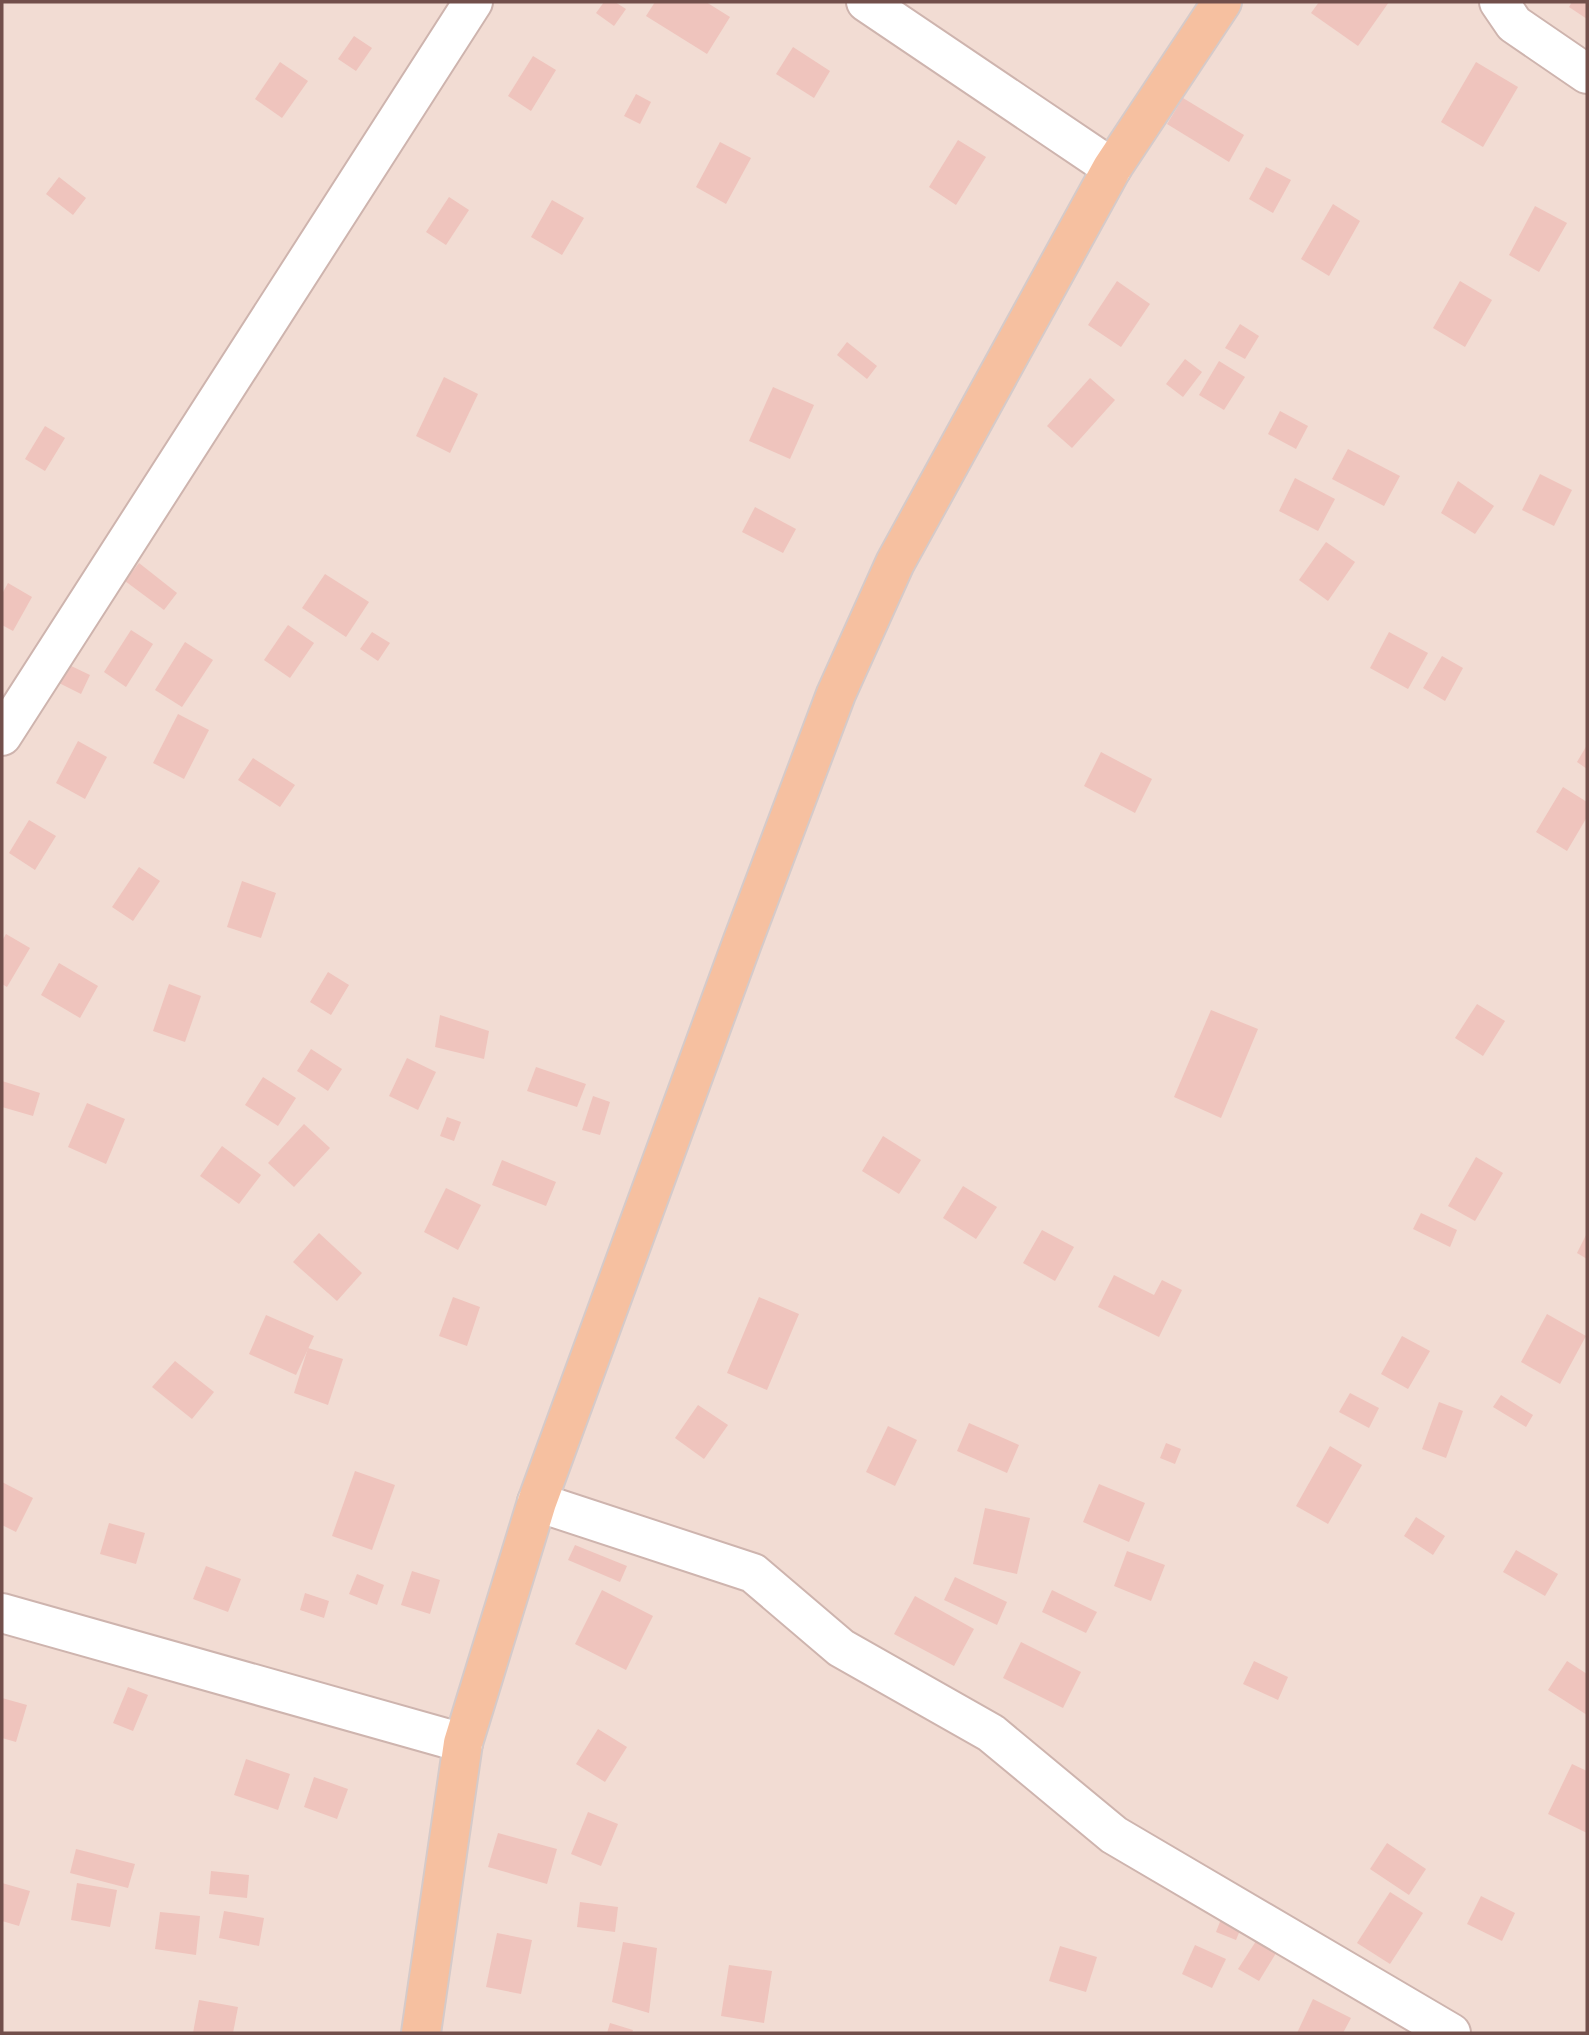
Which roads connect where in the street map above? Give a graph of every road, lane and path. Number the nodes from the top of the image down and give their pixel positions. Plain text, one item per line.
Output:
1 (473, 2) edge
2 (866, 2) edge
3 (1222, 2) edge
4 (1499, 2) edge
5 (1587, 74) edge
6 (1112, 169) junction
7 (2, 736) edge
8 (537, 1502) junction
9 (2, 1613) edge
10 (463, 1743) junction
11 (421, 2033) edge
12 (1451, 2033) edge

1 - 7 street
2 - 6 street
3 - 6 main road
4 - 5 street
6 - 8 main road
8 - 10 main road
8 - 12 street
9 - 10 street
10 - 11 main road

